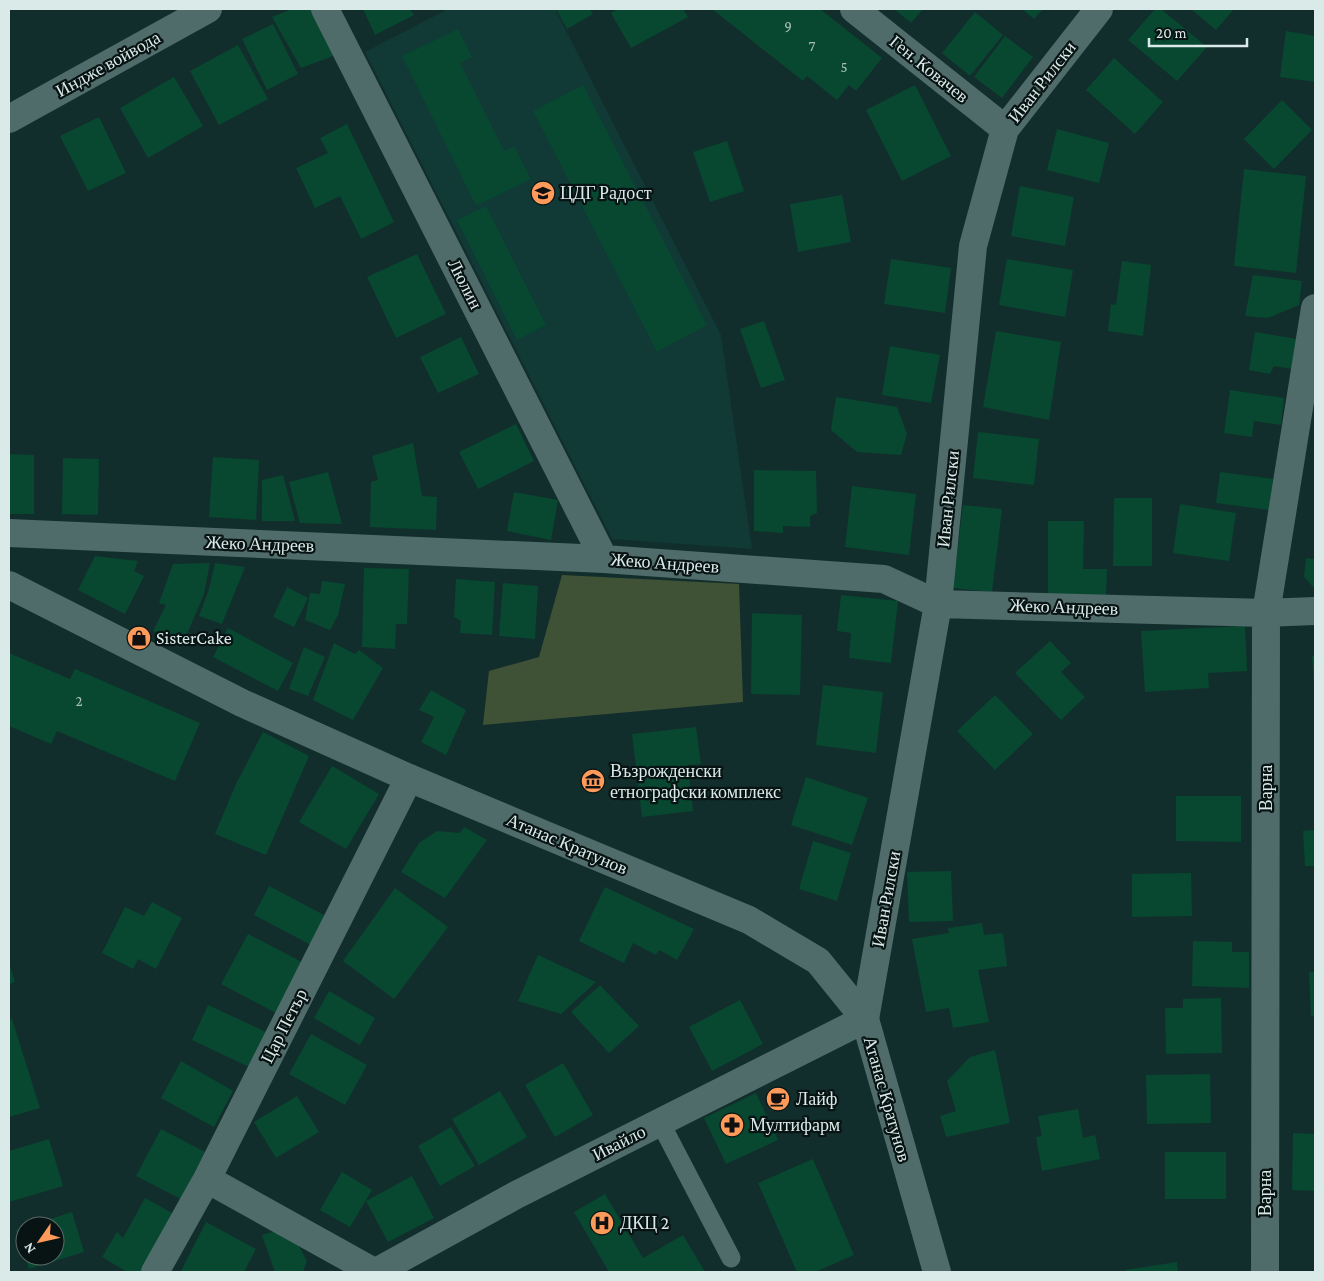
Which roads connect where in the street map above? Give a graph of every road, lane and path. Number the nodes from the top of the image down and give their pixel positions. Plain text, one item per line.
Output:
1 (208, 9) edge
2 (325, 9) edge
3 (854, 9) edge
4 (1099, 9) edge
5 (9, 119) edge
6 (1005, 130) junction
7 (1315, 308) edge
8 (9, 533) edge
9 (604, 559) junction
10 (9, 585) edge
11 (938, 604) junction
12 (1315, 611) edge
13 (1266, 613) junction
14 (409, 778) junction
15 (865, 1019) junction
16 (660, 1122) junction
17 (207, 1179) junction
18 (732, 1258) dead end
19 (155, 1272) edge
20 (375, 1272) edge
21 (937, 1272) edge
22 (1265, 1272) edge

1 - 5 street, Индже войвода
2 - 9 street, Люлин
3 - 6 street, Ген. Ковачев
4 - 6 street, Иван Рилски
6 - 11 street, Иван Рилски
7 - 13 street, Варна
8 - 9 street, Жеко Андреев
9 - 11 street, Жеко Андреев
10 - 14 street, Атанас Кратунов
11 - 13 street, Жеко Андреев
11 - 15 street, Иван Рилски
12 - 13 street, Жеко Андреев
13 - 22 street, Варна
14 - 15 street, Атанас Кратунов
14 - 17 street, Цар Петър
15 - 16 street, Ивайло
15 - 21 street, Атанас Кратунов
16 - 18 lane
16 - 20 street, Ивайло
17 - 19 street, Цар Петър
17 - 20 street, Ивайло

